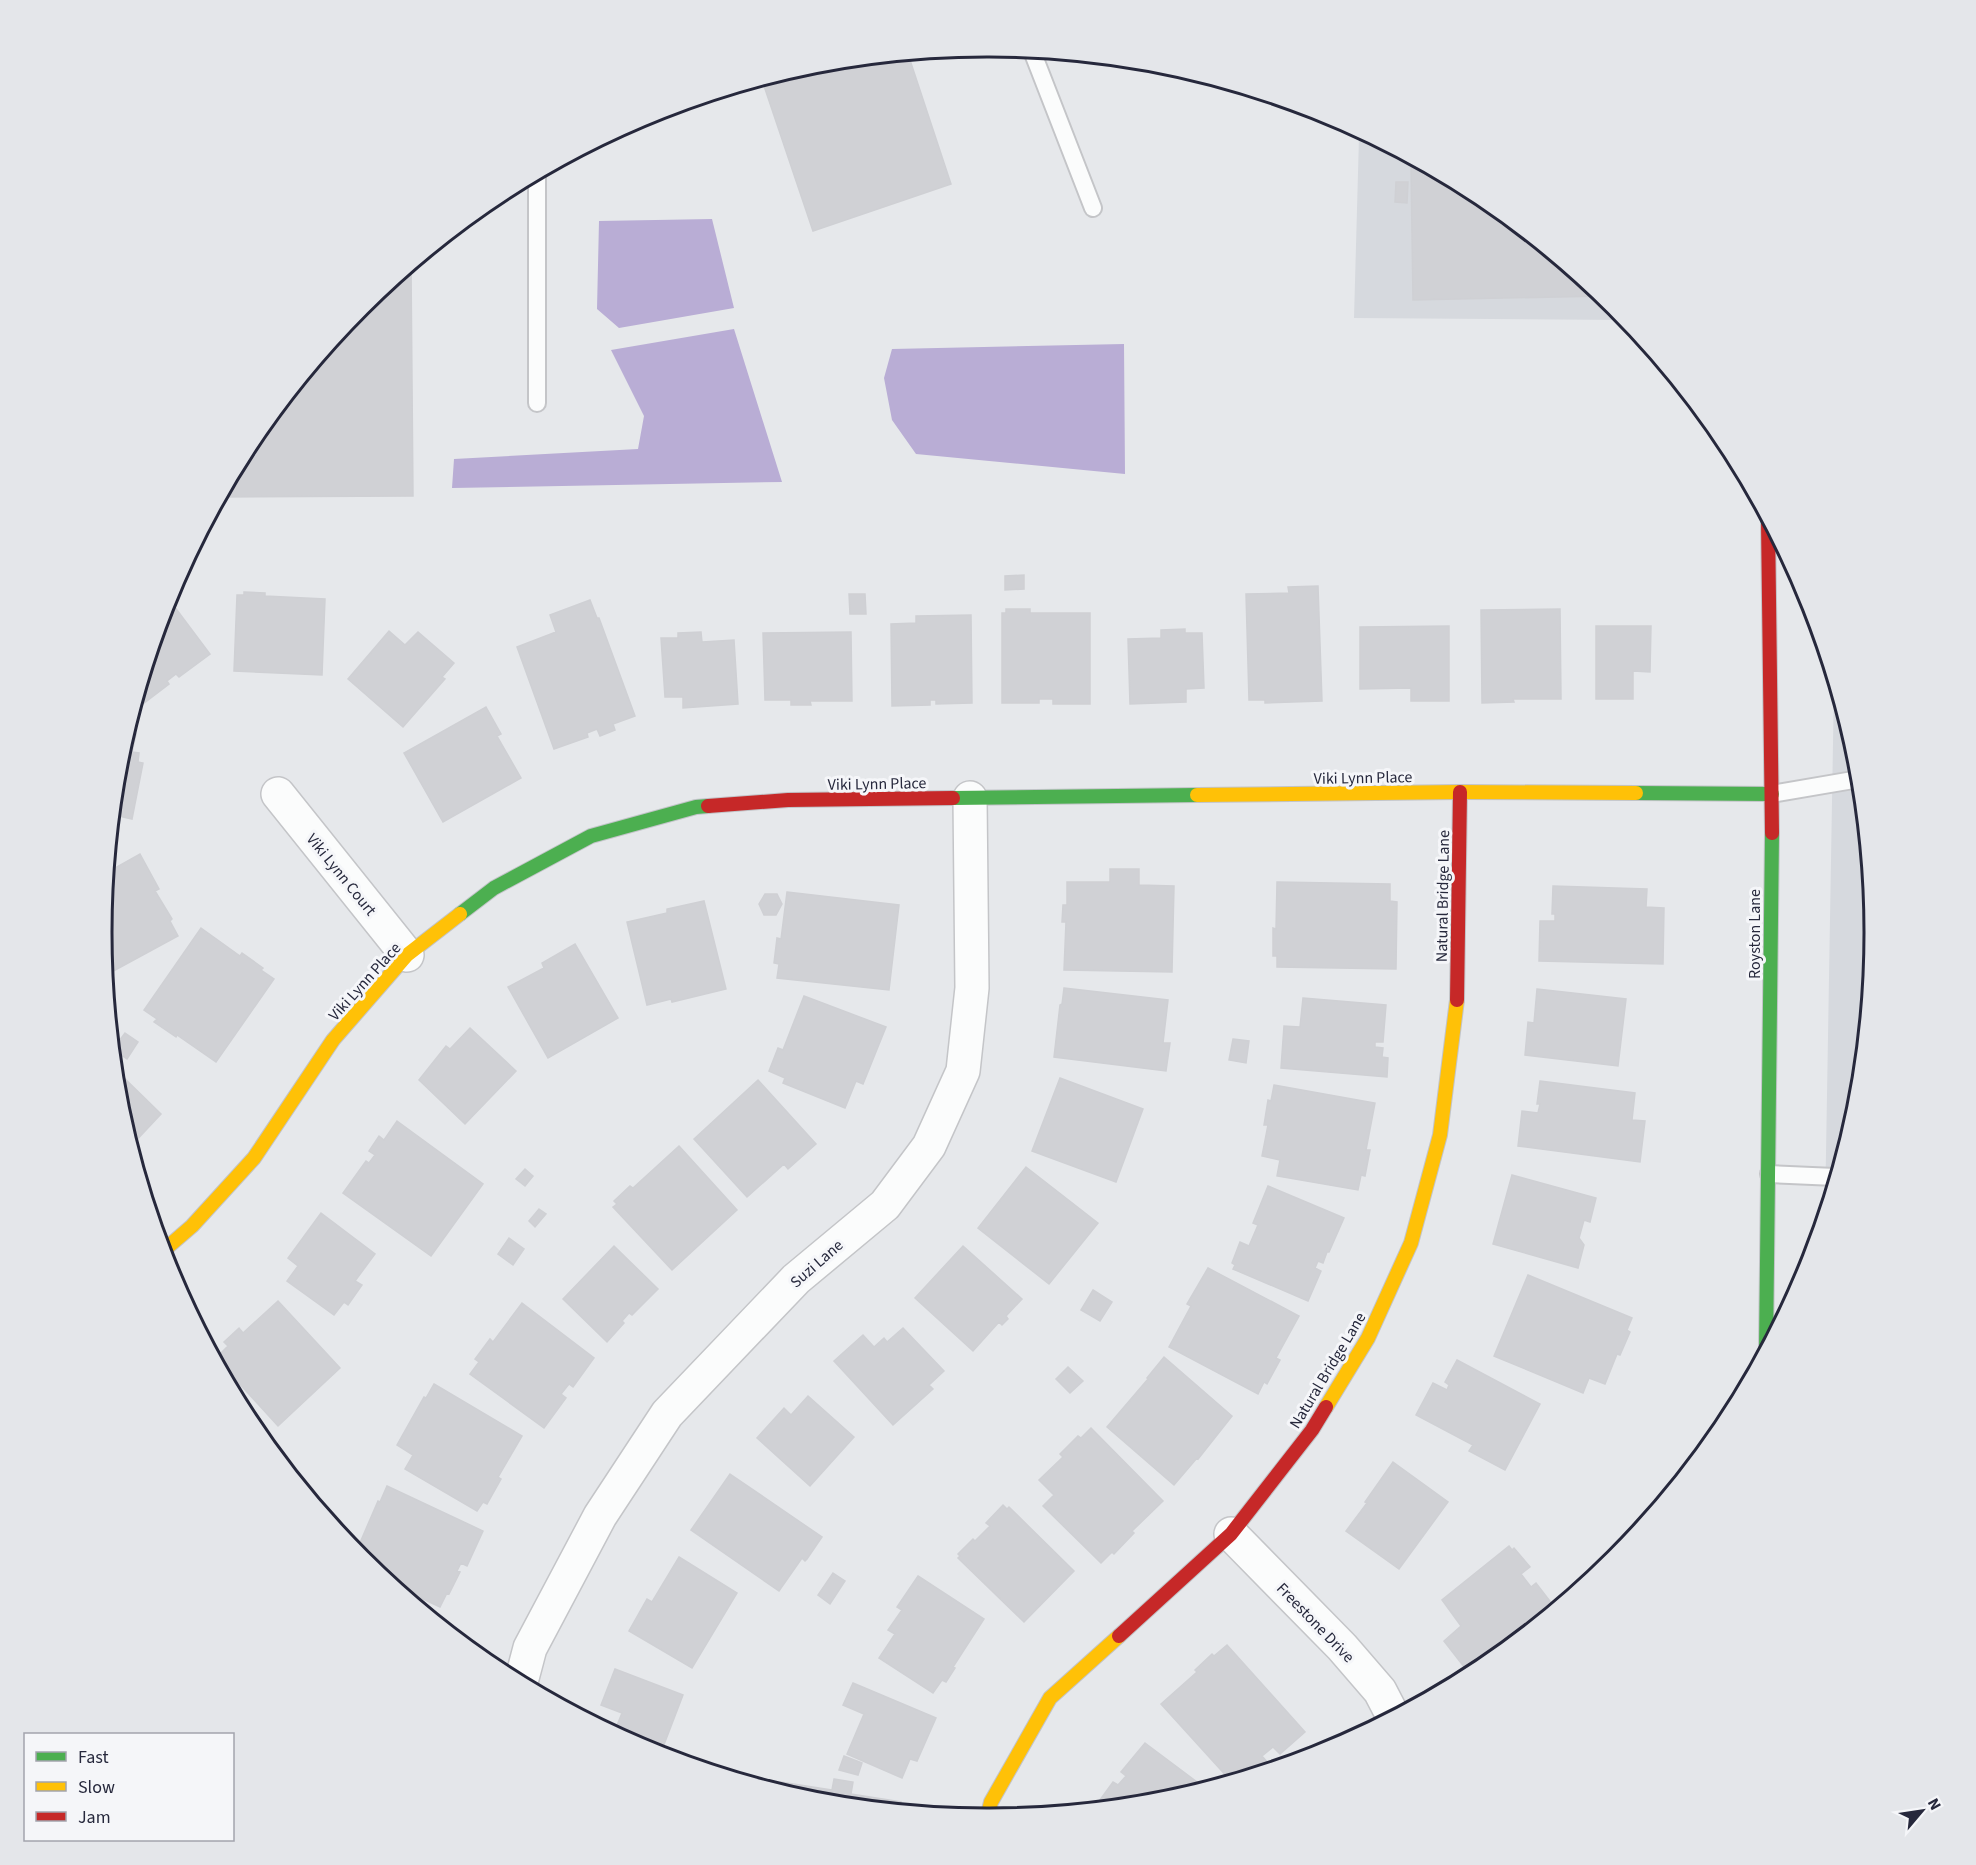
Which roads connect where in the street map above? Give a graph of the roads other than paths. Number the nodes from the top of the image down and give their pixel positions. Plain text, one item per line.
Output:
1 (1035, 59) edge
2 (537, 182) edge
3 (1093, 208) dead end
4 (537, 403) dead end
5 (1768, 536) edge
6 (1850, 780) edge
7 (1460, 792) junction
8 (278, 794) dead end
9 (1772, 794) junction
10 (970, 798) junction
11 (407, 955) junction
12 (1769, 1174) junction
13 (1829, 1177) edge
14 (170, 1245) edge
15 (1766, 1332) edge
16 (1231, 1534) junction
17 (523, 1674) edge
18 (1390, 1710) edge
19 (990, 1808) edge

1 - 3 lane
2 - 4 lane
5 - 9 street, Royston Lane
6 - 9 lane
7 - 9 street, Viki Lynn Place
7 - 10 street, Viki Lynn Place
7 - 16 street, Natural Bridge Lane
8 - 11 street, Viki Lynn Court
9 - 12 street, Royston Lane
10 - 11 street, Viki Lynn Place
10 - 17 street, Suzi Lane
11 - 14 street, Viki Lynn Place
12 - 13 lane
12 - 15 street, Royston Lane
16 - 18 street, Freestone Drive
16 - 19 street, Natural Bridge Lane

